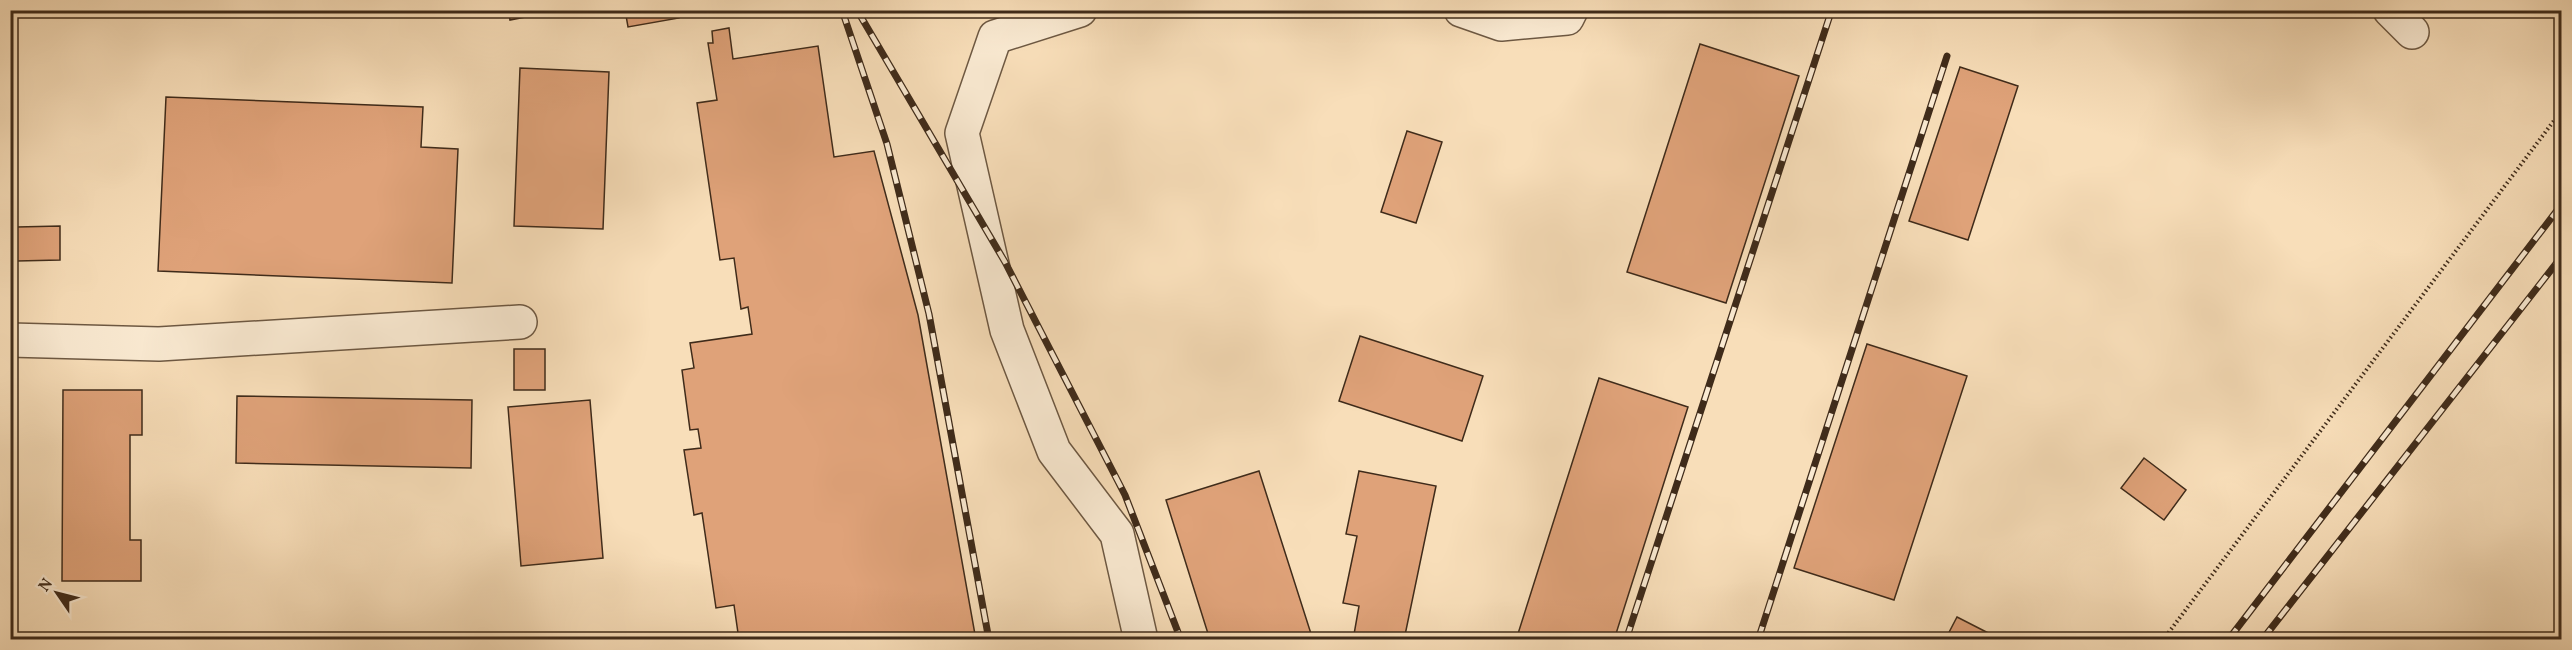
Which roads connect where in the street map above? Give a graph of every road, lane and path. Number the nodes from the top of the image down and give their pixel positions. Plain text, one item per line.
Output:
1 (1080, 10) edge
2 (1461, 10) edge
3 (1571, 10) edge
4 (2562, 110) edge
5 (520, 322) dead end
6 (10, 340) edge
7 (1140, 639) edge
8 (2163, 639) edge

1 - 7 street
2 - 3 street
4 - 8 path
5 - 6 street

